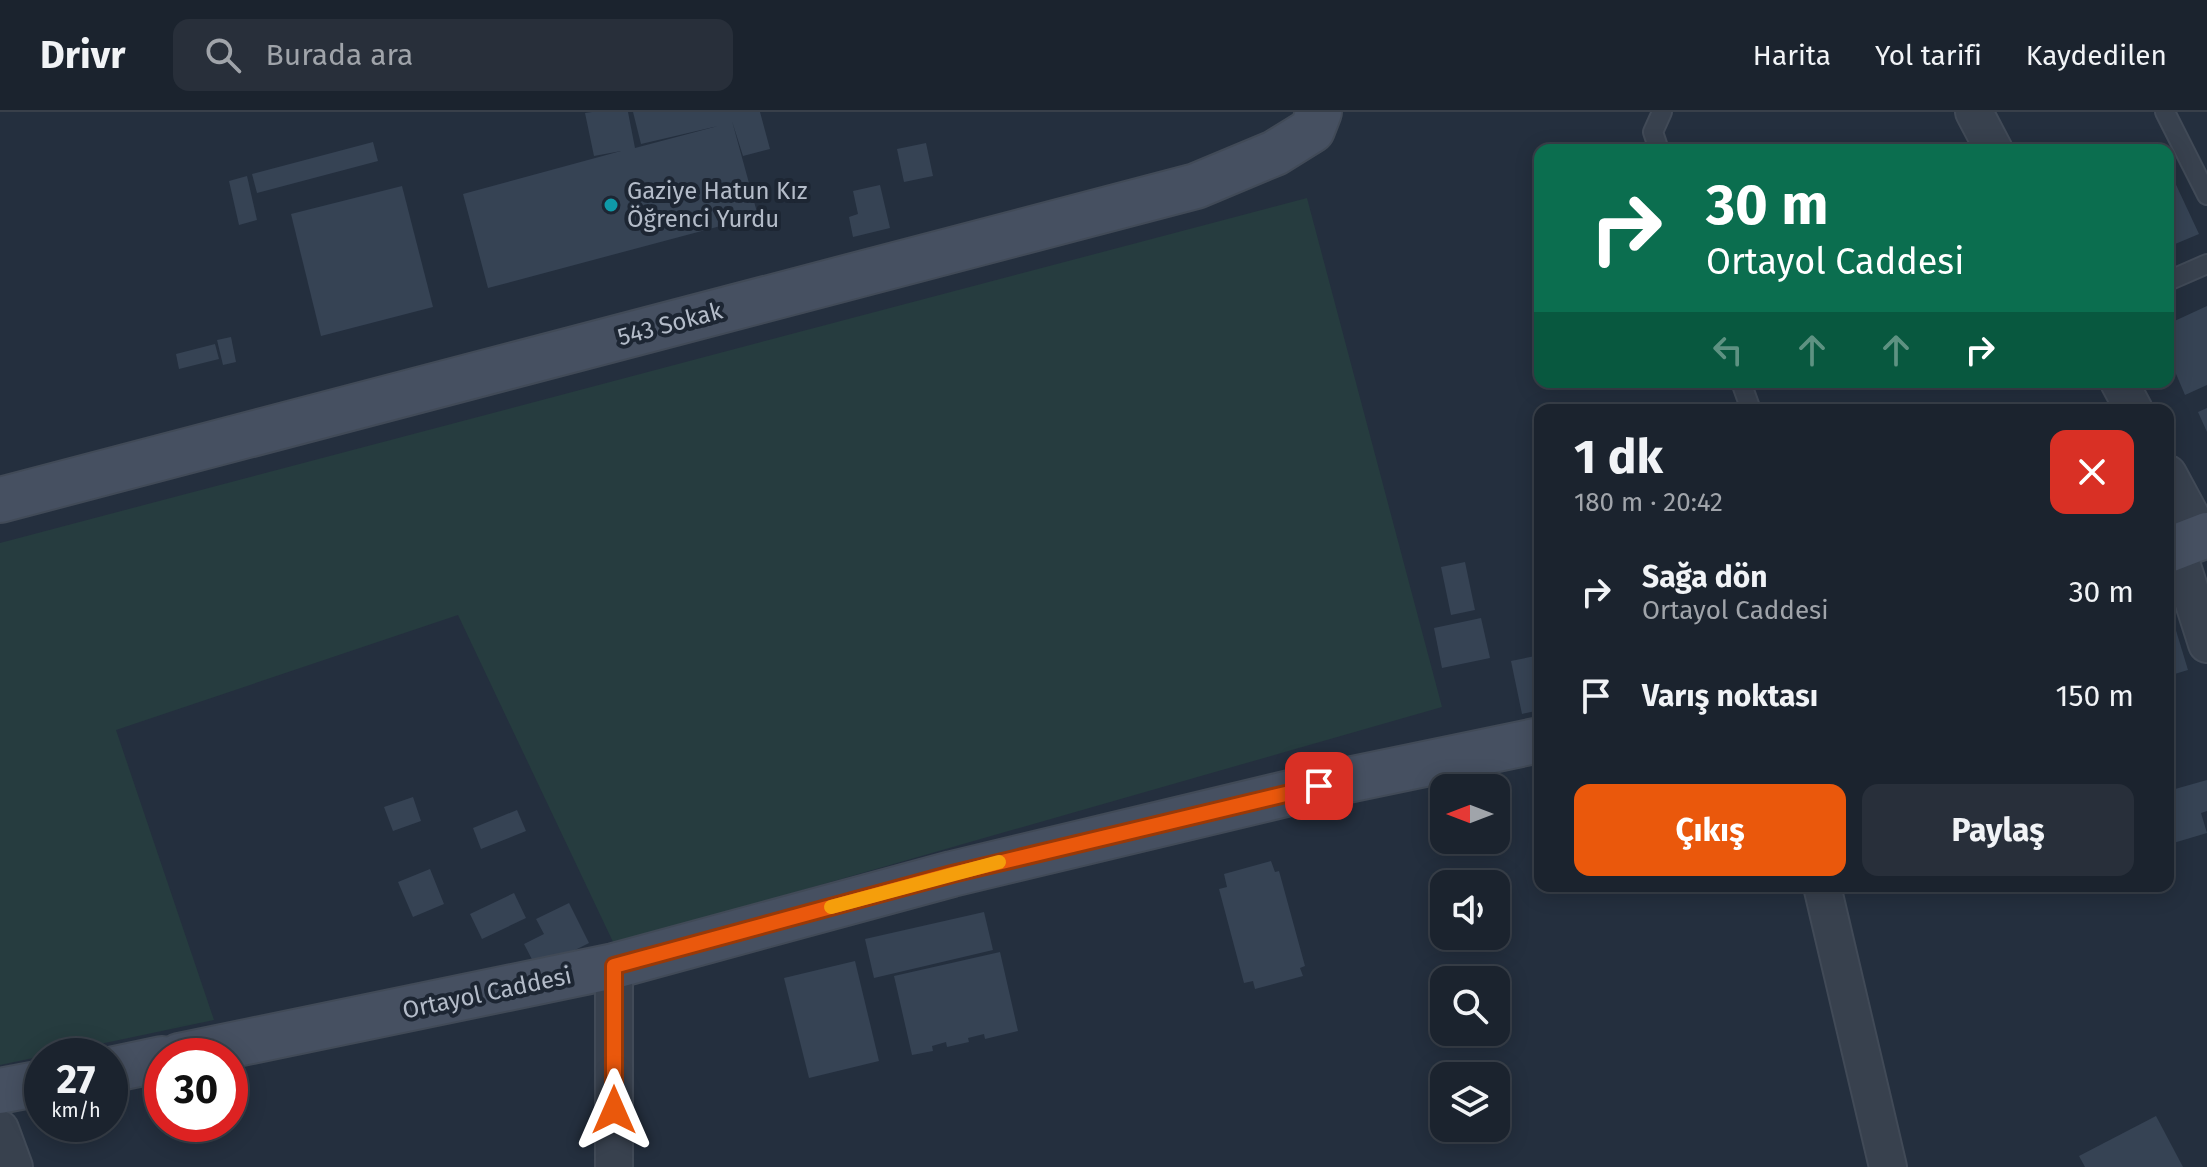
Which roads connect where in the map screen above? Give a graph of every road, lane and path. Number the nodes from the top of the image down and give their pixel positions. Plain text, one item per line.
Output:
1 (1319, 112) edge
2 (1662, 112) edge
3 (1974, 112) edge
4 (2165, 112) edge
5 (1657, 144) edge
6 (1991, 144) edge
7 (2207, 195) edge
8 (2207, 264) edge
9 (2174, 278) edge
10 (2174, 494) edge
11 (0, 500) edge
12 (2188, 542) edge
13 (2207, 644) edge
14 (1534, 741) edge
15 (1823, 892) edge
16 (614, 966) junction
17 (248, 1042) edge
18 (24, 1086) edge
19 (0, 1091) edge
20 (0, 1129) edge
21 (14, 1167) edge
22 (614, 1167) edge
23 (1888, 1167) edge

1 - 11 street, 543 Sokak
2 - 5 lane
3 - 6 street
4 - 7 lane
8 - 9 lane
10 - 12 street
12 - 13 street
14 - 16 street, Ortayol Caddesi
15 - 23 street
16 - 17 street, Ortayol Caddesi
16 - 22 street
18 - 19 street
20 - 21 street

